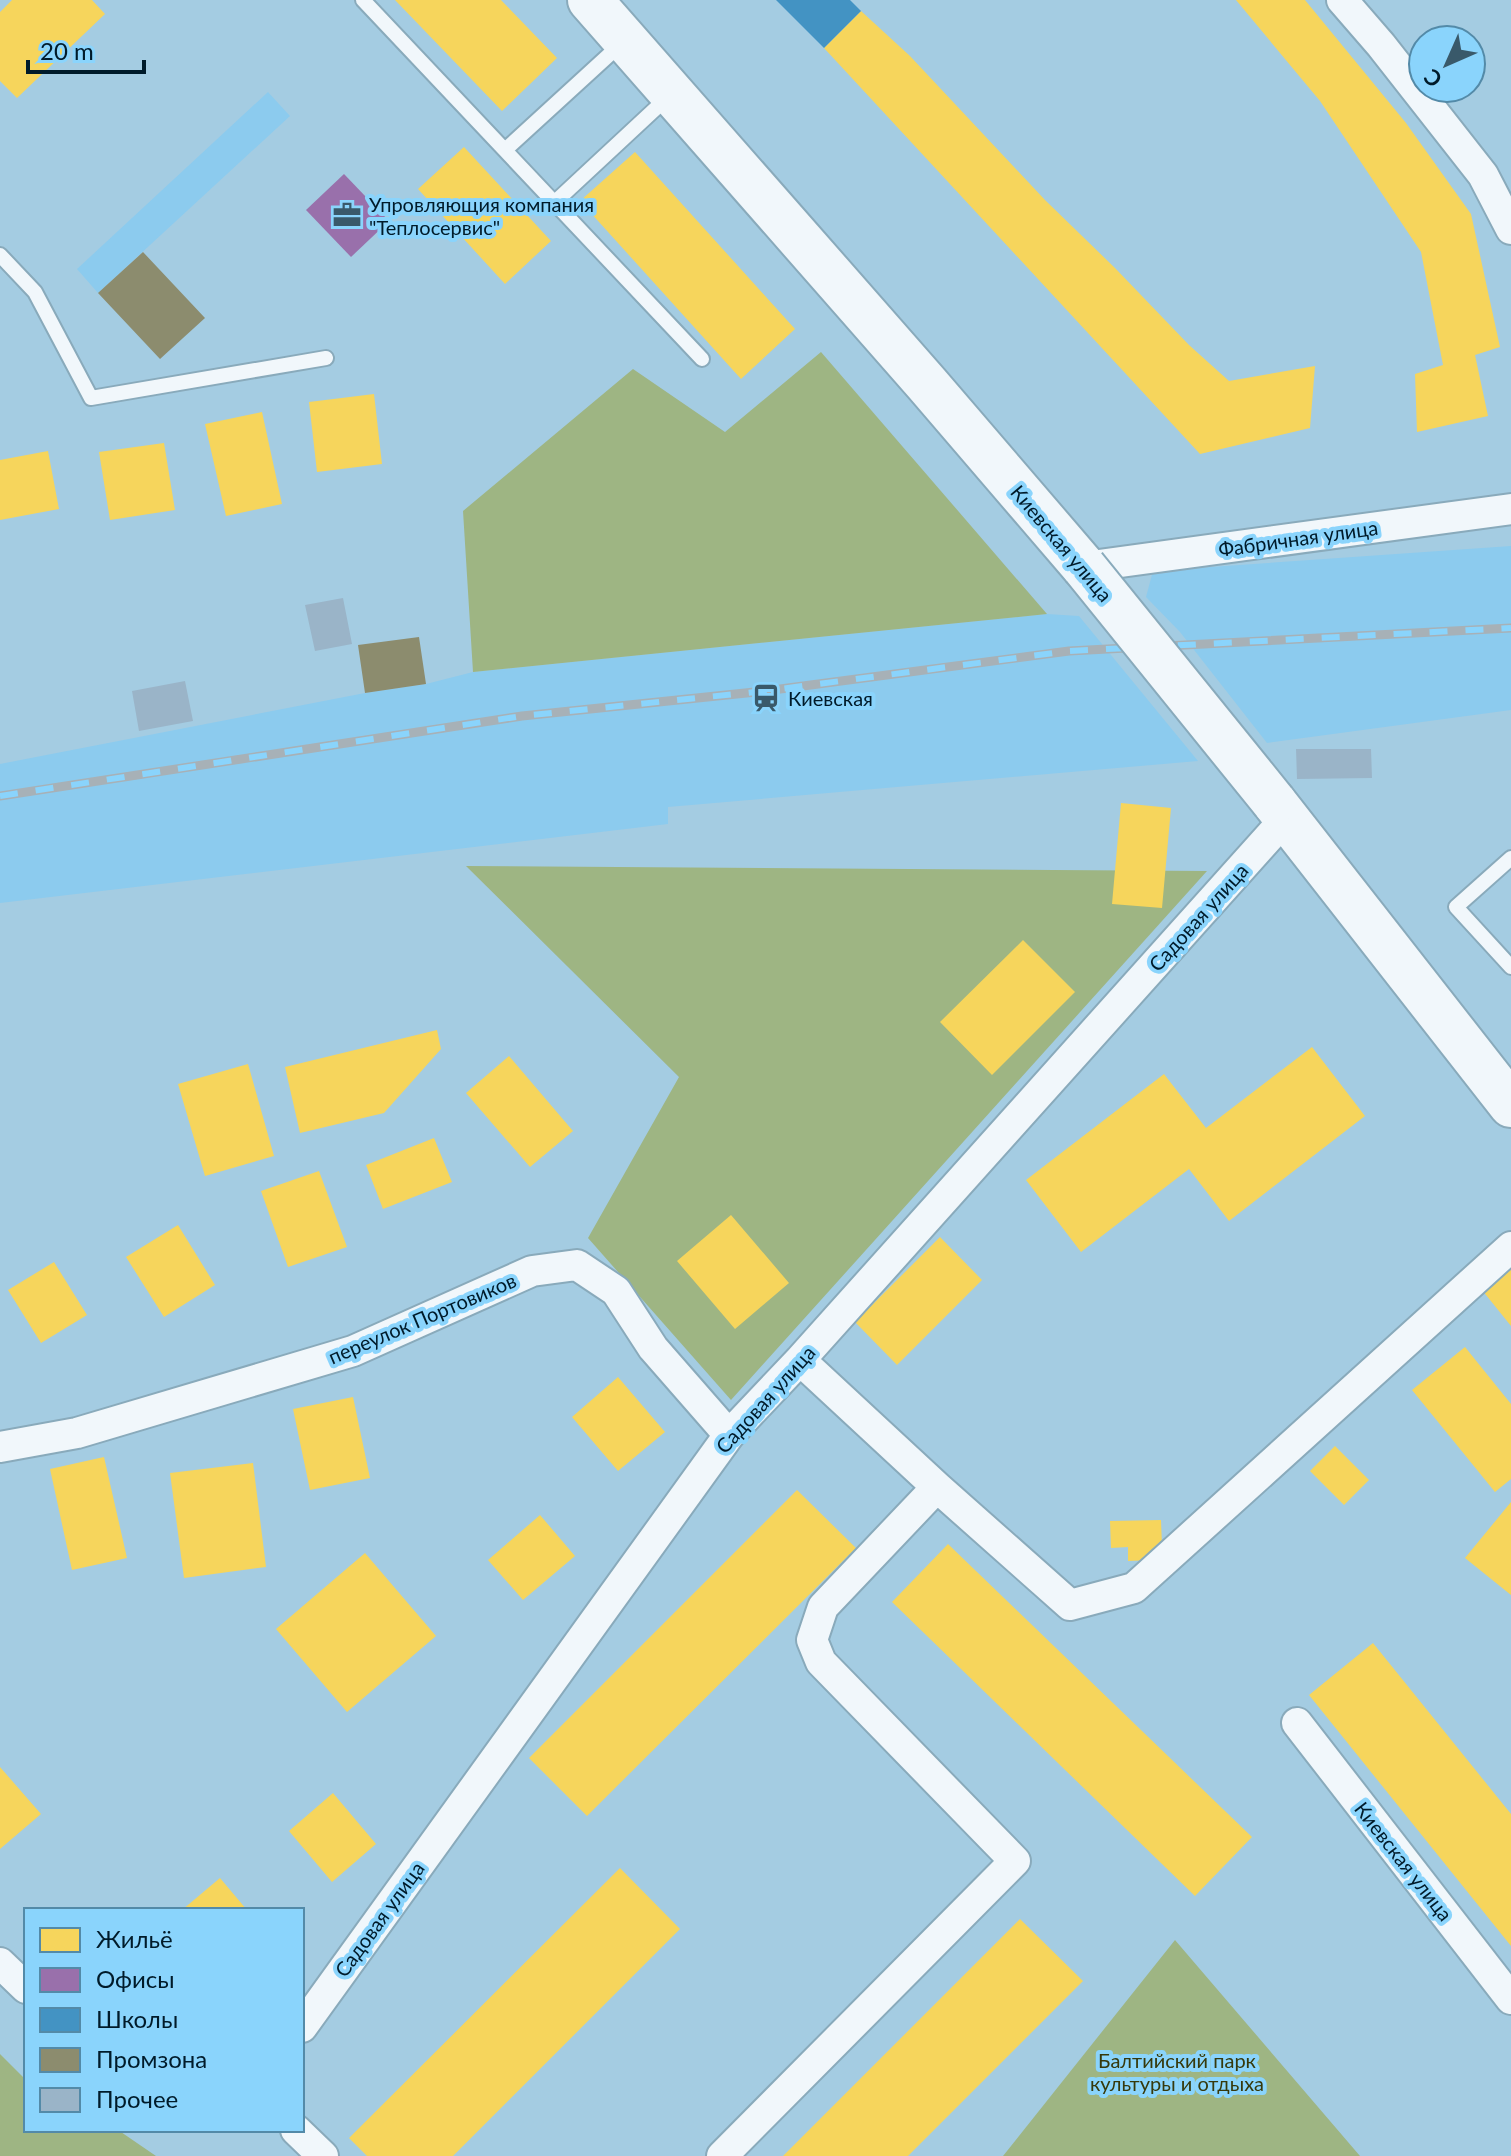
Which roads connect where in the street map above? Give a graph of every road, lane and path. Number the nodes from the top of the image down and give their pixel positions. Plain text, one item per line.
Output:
1 (363, 0) edge
2 (590, 0) edge
3 (1342, 0) edge
4 (625, 40) junction
5 (672, 93) junction
6 (505, 150) junction
7 (554, 203) junction
8 (1511, 229) edge
9 (0, 255) edge
10 (326, 358) dead end
11 (702, 359) dead end
12 (1511, 509) edge
13 (1084, 567) junction
14 (1280, 810) junction
15 (1511, 858) edge
16 (1511, 967) edge
17 (1511, 1105) edge
18 (1511, 1247) edge
19 (800, 1360) junction
20 (729, 1435) junction
21 (0, 1447) edge
22 (937, 1487) junction
23 (1297, 1723) dead end
24 (0, 1963) edge
25 (24, 1986) edge
26 (1511, 1999) edge
27 (304, 2024) edge
28 (298, 2132) edge
29 (323, 2156) edge
30 (722, 2156) edge

1 - 6 lane
2 - 4 main road, Киевская улица
3 - 8 street
4 - 5 main road, Киевская улица
4 - 6 lane
5 - 7 lane
5 - 13 main road, Киевская улица
6 - 7 lane
7 - 11 lane
9 - 10 lane
12 - 13 street, Фабричная улица
13 - 14 main road, Киевская улица, bridge
14 - 17 main road, Киевская улица
14 - 19 street, Садовая улица
15 - 16 lane
18 - 22 street
19 - 20 street, Садовая улица
19 - 22 street
20 - 21 street, переулок Портовиков
20 - 27 street, Садовая улица
22 - 30 street
23 - 26 street, Киевская улица
24 - 25 street
28 - 29 street

